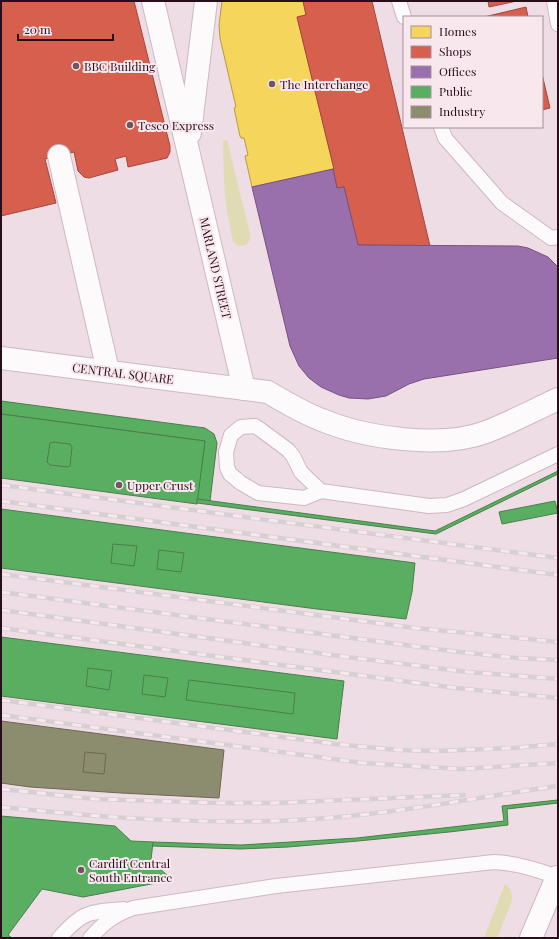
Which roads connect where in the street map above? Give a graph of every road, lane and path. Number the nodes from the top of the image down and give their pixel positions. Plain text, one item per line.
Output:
1 (153, 1) edge
2 (206, 1) edge
3 (400, 1) edge
4 (554, 1) edge
5 (404, 16) edge
6 (558, 24) edge
7 (441, 128) edge
8 (188, 147) junction
9 (59, 156) dead end
10 (558, 237) edge
11 (1, 358) edge
12 (108, 372) junction
13 (244, 389) junction
14 (558, 399) edge
15 (558, 454) edge
16 (321, 491) junction
17 (558, 876) edge
18 (133, 908) junction
19 (58, 938) edge
20 (90, 938) edge
21 (531, 938) edge

1 - 8 street, MARLAND STREET
2 - 8 street, MARLAND STREET
3 - 5 lane
4 - 6 lane
7 - 10 lane
8 - 13 street, MARLAND STREET
9 - 12 street
11 - 12 street, CENTRAL SQUARE
12 - 13 street, CENTRAL SQUARE
13 - 14 street, CENTRAL SQUARE
15 - 16 lane
16 - 16 lane
17 - 18 lane
17 - 21 street
18 - 19 lane
18 - 20 lane

